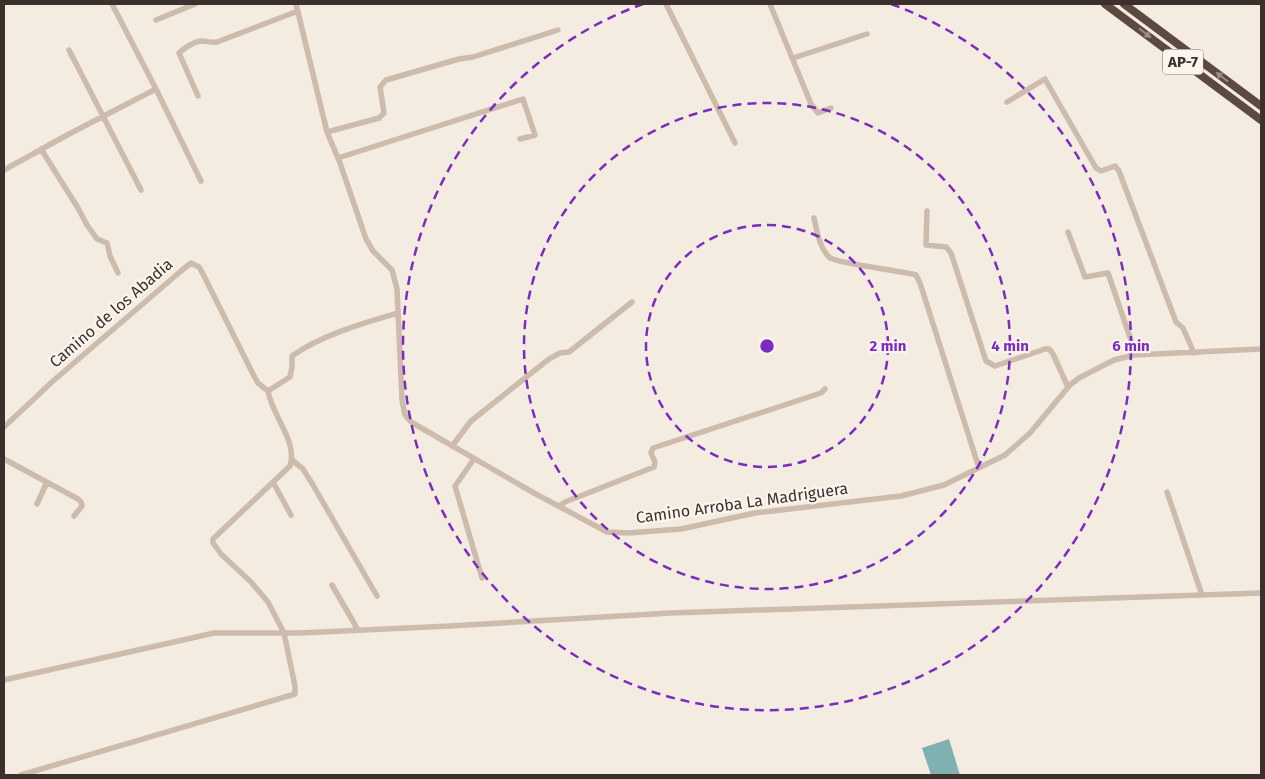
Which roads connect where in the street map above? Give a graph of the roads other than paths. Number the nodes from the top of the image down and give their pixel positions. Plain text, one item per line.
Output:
1 (112, 4) edge
2 (194, 4) edge
3 (296, 4) edge
4 (666, 4) edge
5 (770, 4) edge
6 (1105, 4) edge
7 (1124, 4) edge
8 (298, 11) junction
9 (156, 20) dead end
10 (558, 30) dead end
11 (867, 34) dead end
12 (69, 50) dead end
13 (792, 58) junction
14 (156, 89) junction
15 (198, 96) dead end
16 (1007, 102) dead end
17 (1261, 106) edge
18 (831, 108) dead end
19 (103, 117) junction
20 (1261, 120) edge
21 (327, 132) junction
22 (520, 139) dead end
23 (734, 143) dead end
24 (41, 149) junction
25 (338, 158) junction
26 (4, 170) edge
27 (201, 181) dead end
28 (141, 190) dead end
29 (927, 211) dead end
30 (814, 218) dead end
31 (1068, 232) dead end
32 (118, 273) dead end
33 (632, 302) dead end
34 (398, 313) junction
35 (1261, 349) edge
36 (1194, 353) junction
37 (1136, 355) junction
38 (1068, 387) junction
39 (825, 389) dead end
40 (268, 391) junction
41 (4, 427) edge
42 (452, 446) junction
43 (4, 459) edge
44 (474, 459) junction
45 (292, 460) junction
46 (979, 468) junction
47 (47, 482) junction
48 (273, 482) junction
49 (1167, 492) dead end
50 (37, 504) dead end
51 (559, 506) junction
52 (291, 515) dead end
53 (74, 516) dead end
54 (482, 578) dead end
55 (332, 585) dead end
56 (1261, 593) edge
57 (1202, 595) junction
58 (377, 596) dead end
59 (358, 630) junction
60 (284, 632) junction
61 (4, 680) edge
62 (21, 775) edge

1 - 14 street
2 - 9 street
3 - 8 street, Camino Arroba La Madriguera
4 - 23 street
5 - 13 street
6 -> 20 highway, AP-7
17 -> 7 highway, AP-7
8 - 15 street
8 - 21 street, Camino Arroba La Madriguera
10 - 21 street
11 - 13 street
12 - 19 street
13 - 18 street
14 - 19 street
14 - 27 street
16 - 36 street
19 - 24 street
19 - 28 street
21 - 25 street, Camino Arroba La Madriguera
22 - 25 street
24 - 26 street
24 - 32 street
25 - 34 street, Camino Arroba La Madriguera
29 - 38 street
30 - 46 street
31 - 37 street
33 - 42 street
34 - 40 street
34 - 42 street, Camino Arroba La Madriguera
35 - 36 street, Camino Arroba La Madriguera
36 - 37 street, Camino Arroba La Madriguera
37 - 38 street, Camino Arroba La Madriguera
38 - 46 street, Camino Arroba La Madriguera
39 - 51 street
40 - 41 street, Camino de los Abadia
40 - 45 street, Camino de los Abadia
42 - 44 street, Camino Arroba La Madriguera
43 - 47 street
44 - 51 street, Camino Arroba La Madriguera
44 - 54 street
45 - 48 street
45 - 58 street, Camino de los Abadia
46 - 51 street, Camino Arroba La Madriguera
47 - 50 street
47 - 53 street
48 - 52 street
48 - 60 street
49 - 57 street
55 - 59 street
56 - 57 street
57 - 59 street
59 - 60 street
60 - 61 street
60 - 62 street

